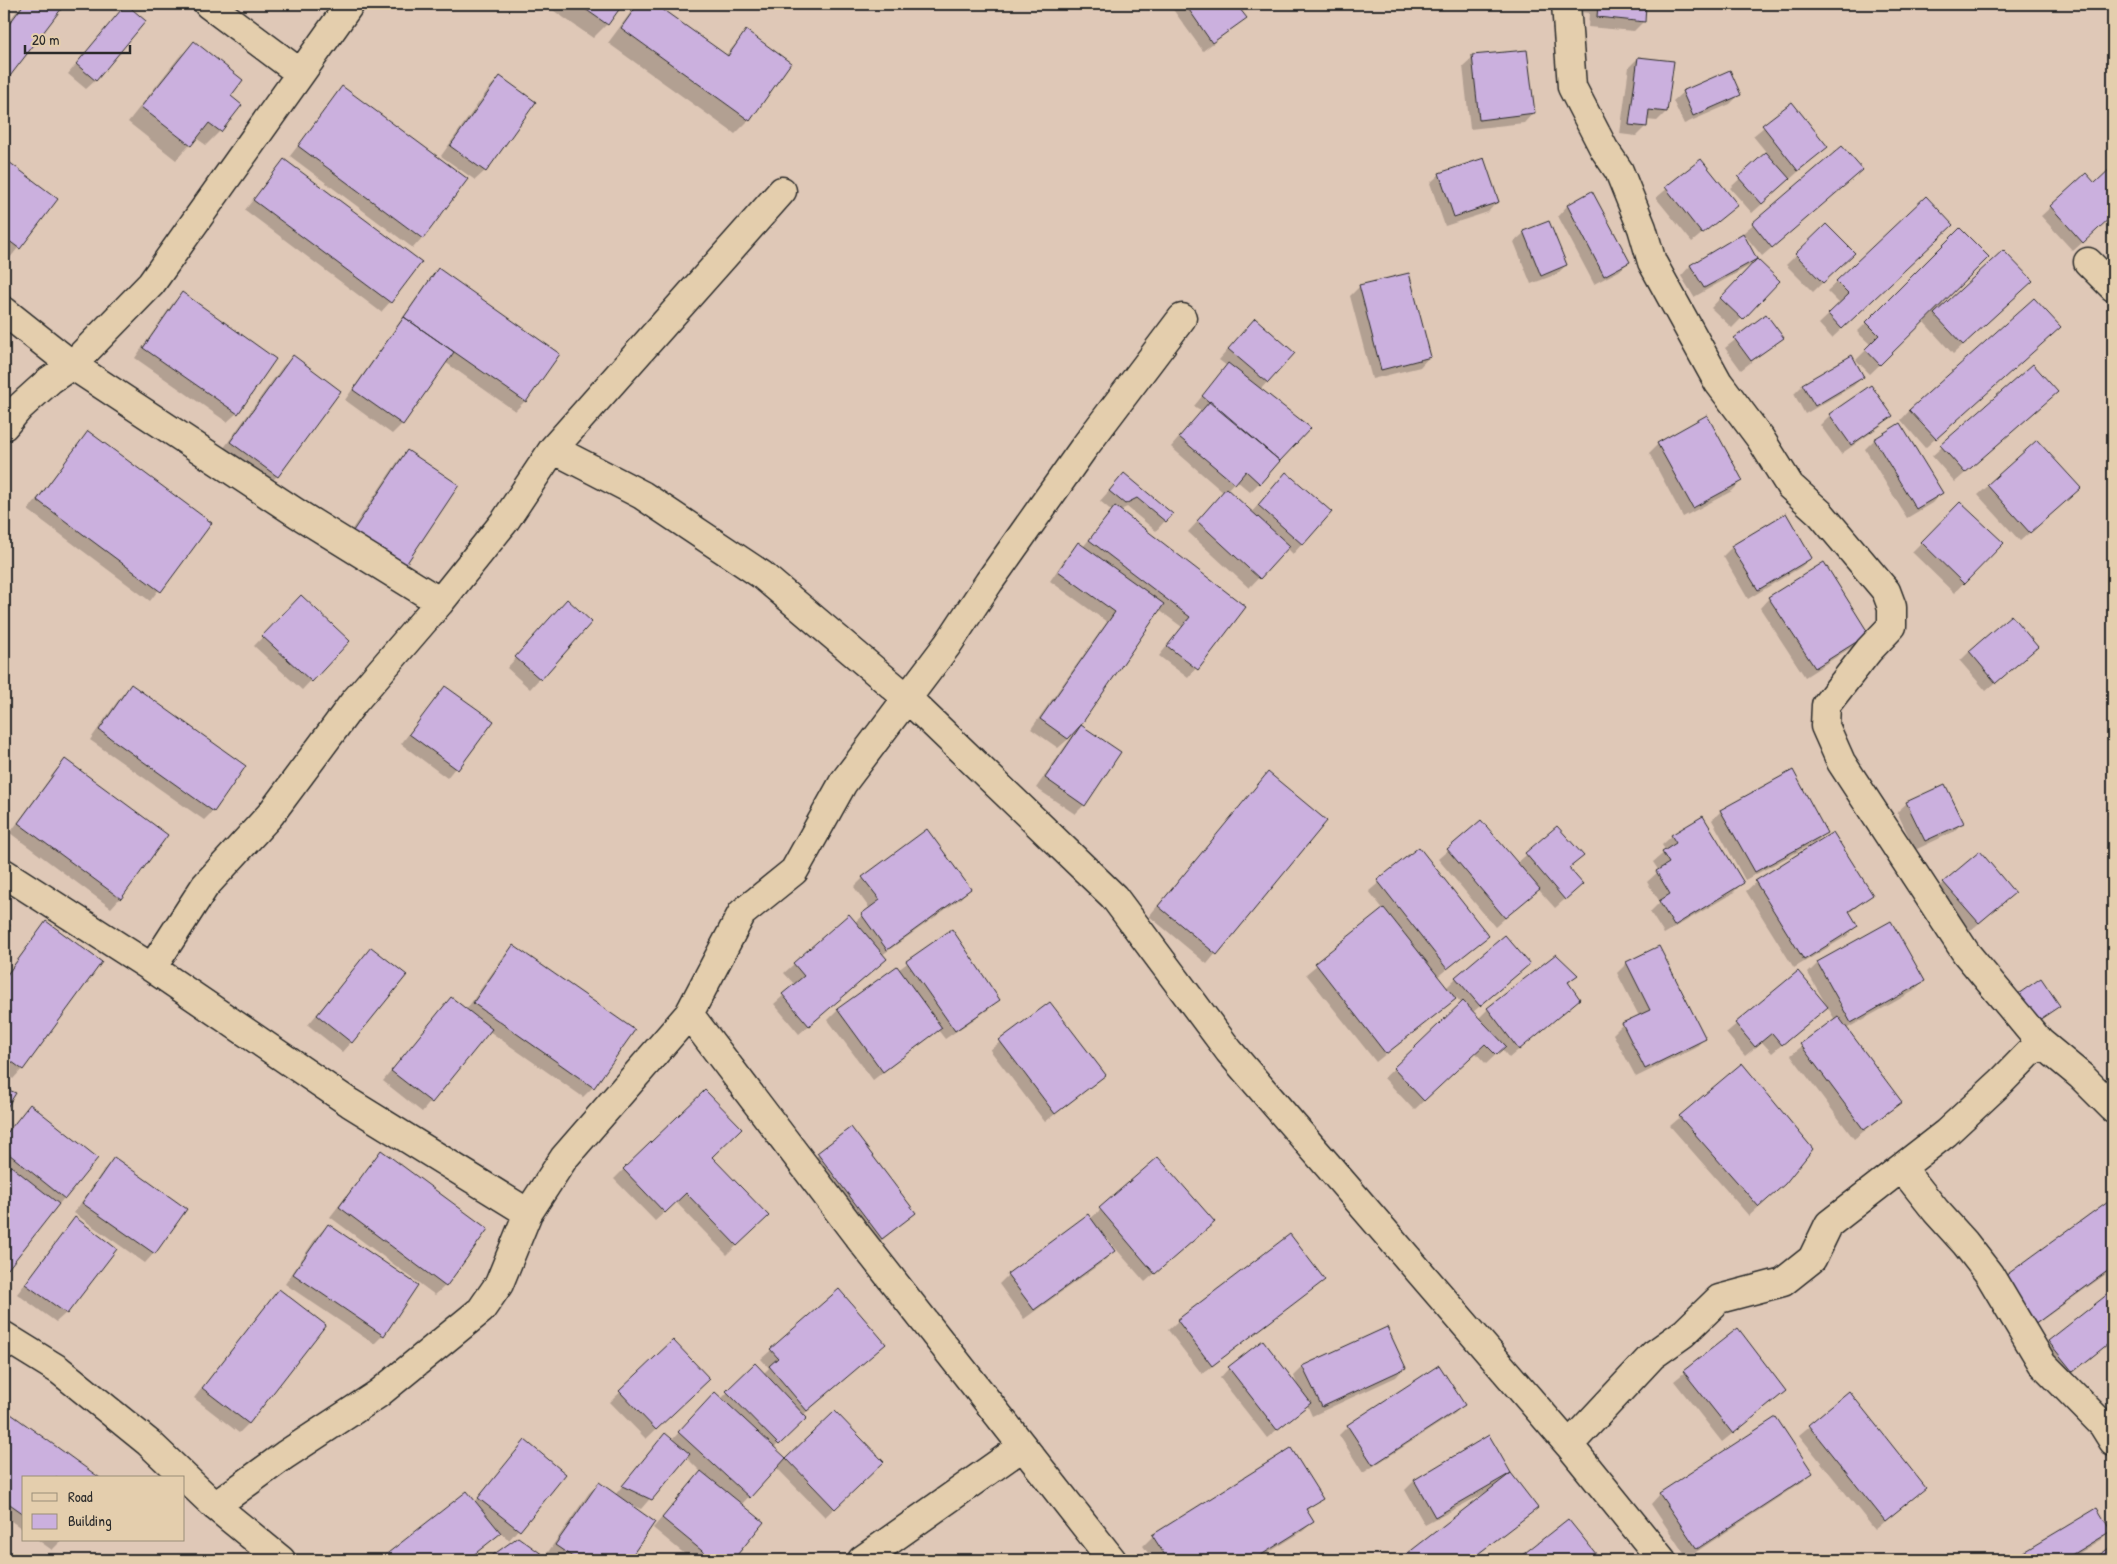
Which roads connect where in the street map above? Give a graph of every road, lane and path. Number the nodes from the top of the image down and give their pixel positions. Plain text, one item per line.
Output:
1 (208, 4) edge
2 (350, 4) edge
3 (1566, 4) edge
4 (300, 74) junction
5 (782, 191) dead end
6 (2088, 262) dead end
7 (2113, 287) edge
8 (4, 311) edge
9 (1182, 318) dead end
10 (72, 365) junction
11 (4, 426) edge
12 (553, 449) junction
13 (440, 602) junction
14 (907, 698) junction
15 (4, 873) edge
16 (152, 968) junction
17 (689, 1014) junction
18 (2040, 1042) junction
19 (2113, 1108) edge
20 (1902, 1168) junction
21 (528, 1214) junction
22 (4, 1336) edge
23 (2113, 1441) edge
24 (1569, 1445) junction
25 (1022, 1447) junction
26 (184, 1476) edge
27 (185, 1477) edge
28 (215, 1506) junction
29 (281, 1560) edge
30 (862, 1560) edge
31 (1112, 1560) edge
32 (1662, 1560) edge

1 - 4 street
2 - 4 street
3 - 18 street
4 - 10 street
5 - 12 street
6 - 7 street
8 - 10 street
9 - 14 street
10 - 11 street
10 - 13 street
12 - 13 street
12 - 14 street
13 - 16 street
14 - 17 street
14 - 24 street
15 - 16 street
16 - 21 street
17 - 21 street
17 - 25 street
18 - 19 street
18 - 20 street
20 - 23 street
20 - 24 street
21 - 28 street
22 - 26 street
24 - 32 street
25 - 30 street
25 - 31 street
27 - 28 street
28 - 29 street

